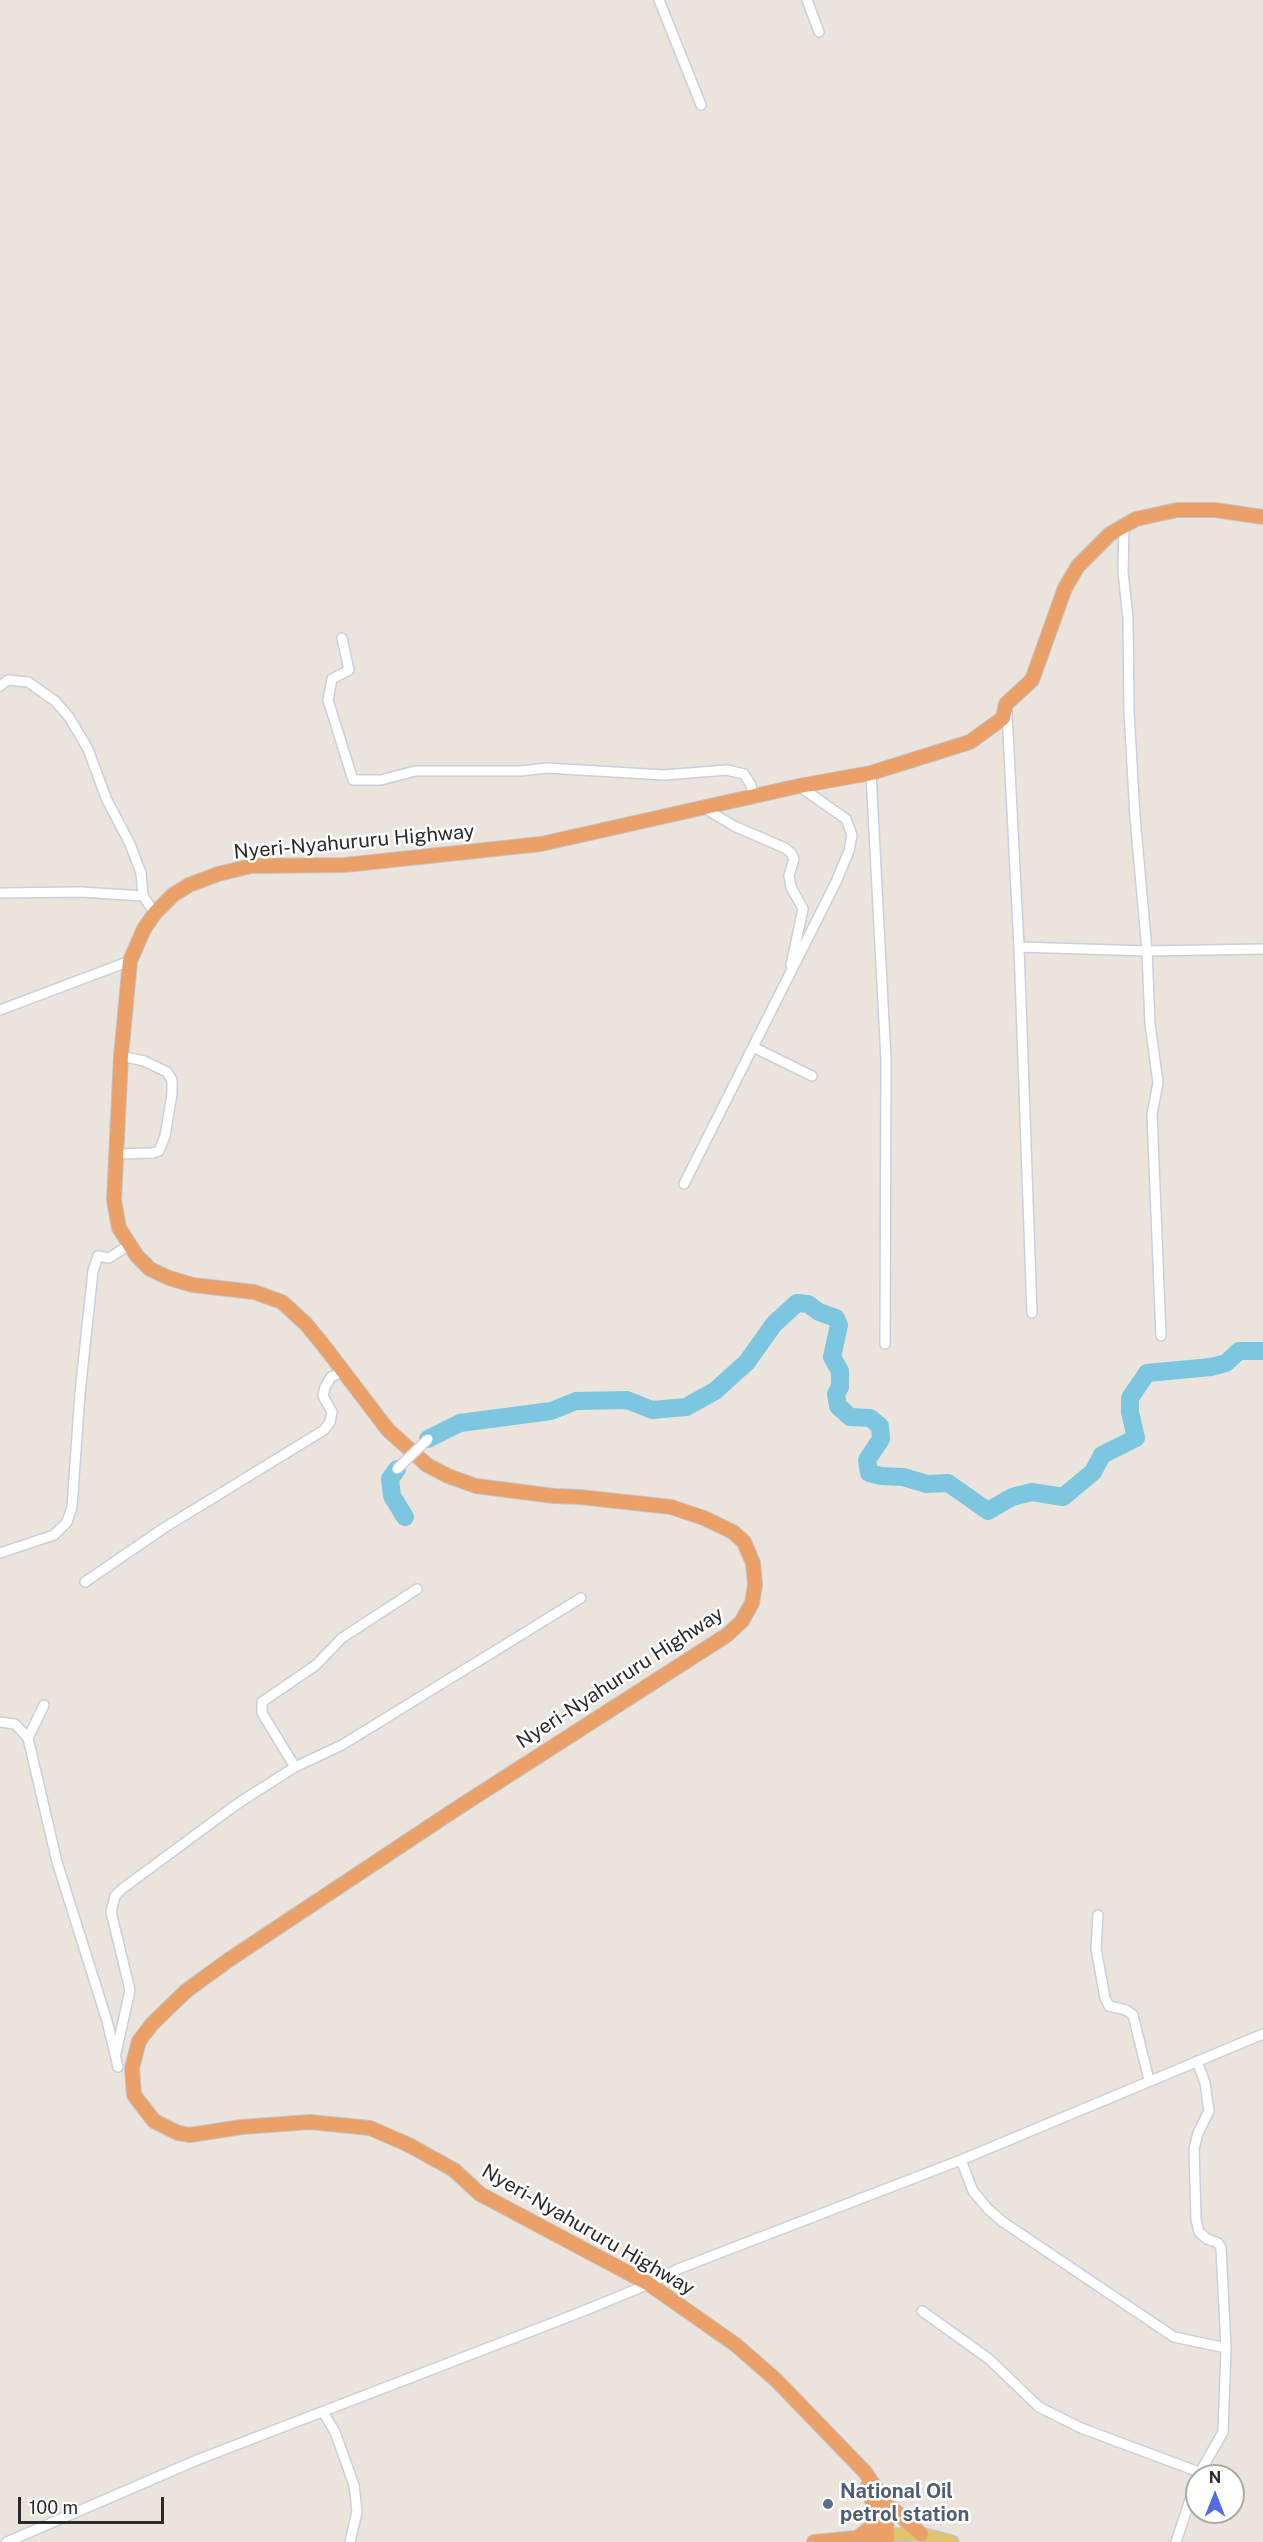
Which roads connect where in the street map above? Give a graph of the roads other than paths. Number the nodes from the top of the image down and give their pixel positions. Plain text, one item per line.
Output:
1 (659, 0) edge
2 (807, 0) edge
3 (819, 32) dead end
4 (701, 105) dead end
5 (1263, 517) edge
6 (1124, 526) junction
7 (342, 638) dead end
8 (0, 686) edge
9 (1006, 704) junction
10 (871, 773) junction
11 (799, 786) junction
12 (753, 797) junction
13 (704, 808) junction
14 (0, 893) edge
15 (143, 896) junction
16 (154, 913) junction
17 (1019, 947) junction
18 (1263, 949) edge
19 (1147, 951) junction
20 (130, 961) junction
21 (787, 980) junction
22 (0, 1011) edge
23 (753, 1047) junction
24 (121, 1056) junction
25 (812, 1076) dead end
26 (116, 1154) junction
27 (684, 1184) dead end
28 (129, 1245) junction
29 (1032, 1313) dead end
30 (1161, 1336) dead end
31 (885, 1344) dead end
32 (342, 1372) junction
33 (428, 1439) dead end
34 (397, 1469) dead end
35 (0, 1553) edge
36 (85, 1582) dead end
37 (417, 1589) dead end
38 (581, 1598) dead end
39 (44, 1705) dead end
40 (0, 1722) edge
41 (28, 1738) junction
42 (295, 1767) junction
43 (1098, 1915) dead end
44 (1263, 2034) edge
45 (116, 2053) junction
46 (1197, 2061) junction
47 (118, 2067) dead end
48 (1149, 2080) junction
49 (961, 2160) junction
50 (650, 2283) junction
51 (922, 2311) dead end
52 (1226, 2348) junction
53 (323, 2412) junction
54 (1205, 2464) edge
55 (1185, 2471) edge
56 (881, 2506) junction
57 (1185, 2515) edge
58 (921, 2534) junction
59 (860, 2536) junction
60 (887, 2539) edge
61 (7, 2542) edge
62 (350, 2542) edge
63 (814, 2542) edge
64 (952, 2542) edge
65 (1176, 2542) edge

1 - 4 street
2 - 3 street
5 - 6 highway, Nyeri-Nyahururu Highway
6 - 9 highway, Nyeri-Nyahururu Highway
6 - 19 street
7 - 12 street
8 - 15 street
9 - 10 highway, Nyeri-Nyahururu Highway
9 - 17 street
10 - 11 highway, Nyeri-Nyahururu Highway
10 - 31 street
11 - 12 highway, Nyeri-Nyahururu Highway
11 - 21 street
12 - 13 highway, Nyeri-Nyahururu Highway
13 - 16 highway, Nyeri-Nyahururu Highway
13 - 21 street
14 - 15 street
15 - 16 street
16 - 20 highway, Nyeri-Nyahururu Highway
17 - 19 street
17 - 29 street
18 - 19 street
19 - 30 street
20 - 22 street
20 - 24 highway, Nyeri-Nyahururu Highway
21 - 23 street
23 - 25 street
23 - 27 street
24 - 26 highway, Nyeri-Nyahururu Highway
24 - 26 street
26 - 28 highway, Nyeri-Nyahururu Highway
28 - 32 highway, Nyeri-Nyahururu Highway
28 - 35 street
32 - 36 street
32 - 50 highway, Nyeri-Nyahururu Highway
33 - 34 street, bridge
37 - 42 street
38 - 42 street
39 - 41 street
40 - 41 street
41 - 45 street
42 - 45 street
43 - 48 street
44 - 46 street
45 - 47 street
46 - 48 street
46 - 52 street
48 - 49 street
49 - 50 street
49 - 52 street
50 - 53 street
50 - 56 highway, Nyeri-Nyahururu Highway
51 - 55 street
52 - 54 street
53 - 61 street
53 - 62 street
56 - 58 highway, Nyeri-Nyahururu Highway
56 - 59 highway
56 - 60 highway
57 - 65 street
58 - 60 main road
58 - 64 main road
59 - 60 highway
59 - 63 highway

